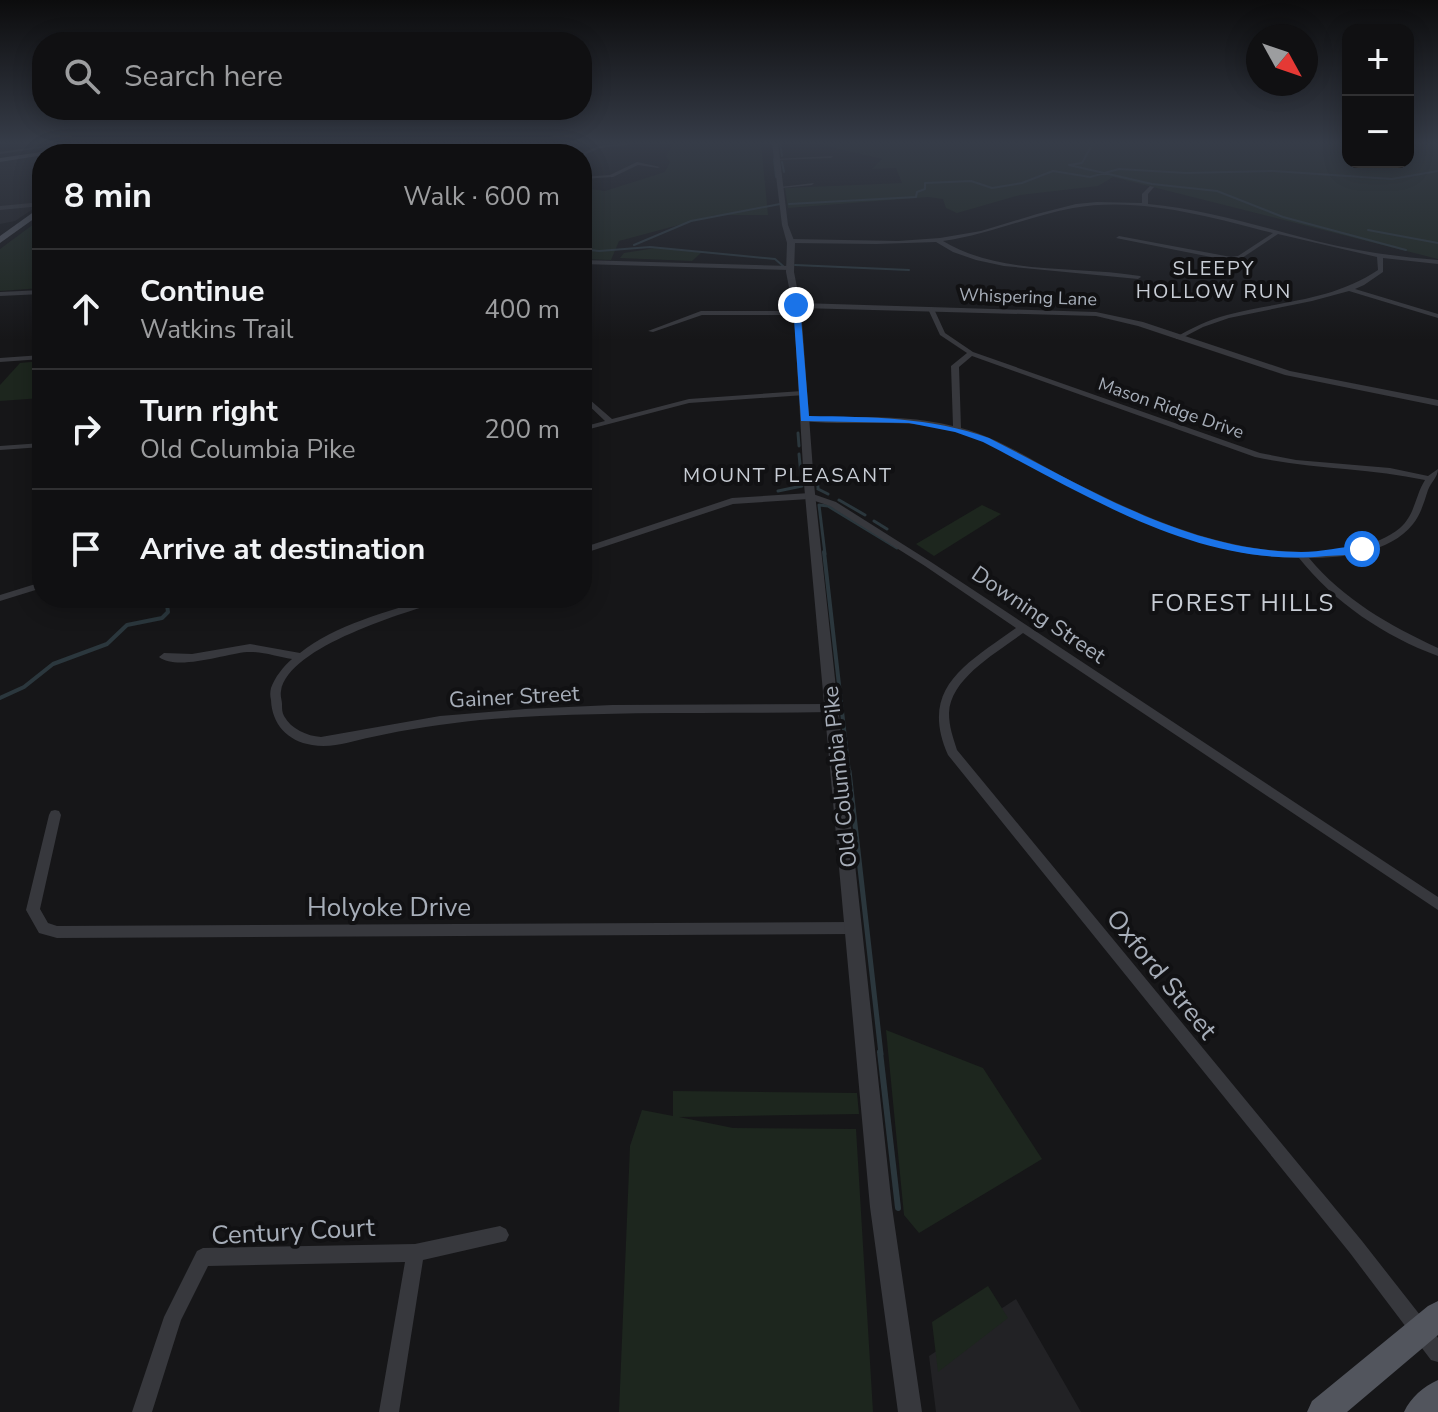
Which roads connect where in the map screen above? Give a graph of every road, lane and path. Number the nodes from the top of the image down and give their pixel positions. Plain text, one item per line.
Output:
1 (786, 209) edge
2 (1057, 209) edge
3 (1168, 209) edge
4 (32, 215) edge
5 (1275, 234) junction
6 (1119, 238) dead end
7 (0, 240) edge
8 (937, 240) junction
9 (791, 241) junction
10 (1380, 257) junction
11 (592, 262) edge
12 (1438, 262) edge
13 (790, 268) junction
14 (1138, 277) dead end
15 (1347, 288) junction
16 (32, 292) edge
17 (0, 294) edge
18 (797, 309) junction
19 (931, 309) junction
20 (1438, 316) edge
21 (651, 331) dead end
22 (1178, 338) junction
23 (971, 353) junction
24 (32, 358) edge
25 (0, 360) edge
26 (802, 393) junction
27 (1438, 403) edge
28 (592, 404) edge
29 (805, 419) junction
30 (610, 421) junction
31 (592, 426) edge
32 (957, 430) junction
33 (32, 446) edge
34 (0, 448) edge
35 (1438, 471) edge
36 (1428, 478) junction
37 (810, 496) junction
38 (592, 548) edge
39 (1301, 555) junction
40 (32, 588) edge
41 (0, 598) edge
42 (411, 608) edge
43 (1024, 627) junction
44 (1438, 652) edge
45 (164, 657) dead end
46 (301, 657) junction
47 (832, 708) junction
48 (55, 815) dead end
49 (1438, 904) edge
50 (853, 928) junction
51 (500, 1235) dead end
52 (415, 1253) junction
53 (1432, 1333) edge
54 (1438, 1396) edge
55 (142, 1412) edge
56 (389, 1412) edge
57 (910, 1412) edge
58 (1323, 1412) edge
59 (1420, 1412) edge

1 - 9 street, Old Columbia Pike
2 - 8 street
3 - 5 street
4 - 7 main road
5 - 6 street
5 - 10 street
8 - 9 street
8 - 14 street
9 - 13 street, Old Columbia Pike
10 - 12 street
10 - 15 street
11 - 13 street
13 - 18 street, Old Columbia Pike
15 - 20 street
15 - 22 street
16 - 17 street
18 - 19 street, Whispering Lane
18 - 21 street
18 - 26 street, Old Columbia Pike
19 - 22 street, Whispering Lane
19 - 23 street, Mason Ridge Drive
22 - 27 street, Whispering Lane
23 - 32 street
23 - 36 street, Mason Ridge Drive
24 - 25 street
26 - 29 street, Old Columbia Pike
26 - 30 street
28 - 30 street
29 - 32 street
29 - 37 street, Old Columbia Pike
30 - 31 street
32 - 39 street
33 - 34 street
35 - 36 street
36 - 39 street
37 - 38 street, Downing Street
37 - 43 street, Downing Street
37 - 47 street, Old Columbia Pike
39 - 44 street
40 - 41 street
42 - 46 street
43 - 49 street, Downing Street
43 - 53 street, Oxford Street
45 - 46 street
46 - 47 street, Gainer Street
47 - 50 street, Old Columbia Pike
48 - 50 street, Holyoke Drive
50 - 57 street, Old Columbia Pike
51 - 52 street, Century Court
52 - 55 street, Century Court
52 - 56 street
53 - 58 main road
54 - 59 main road

